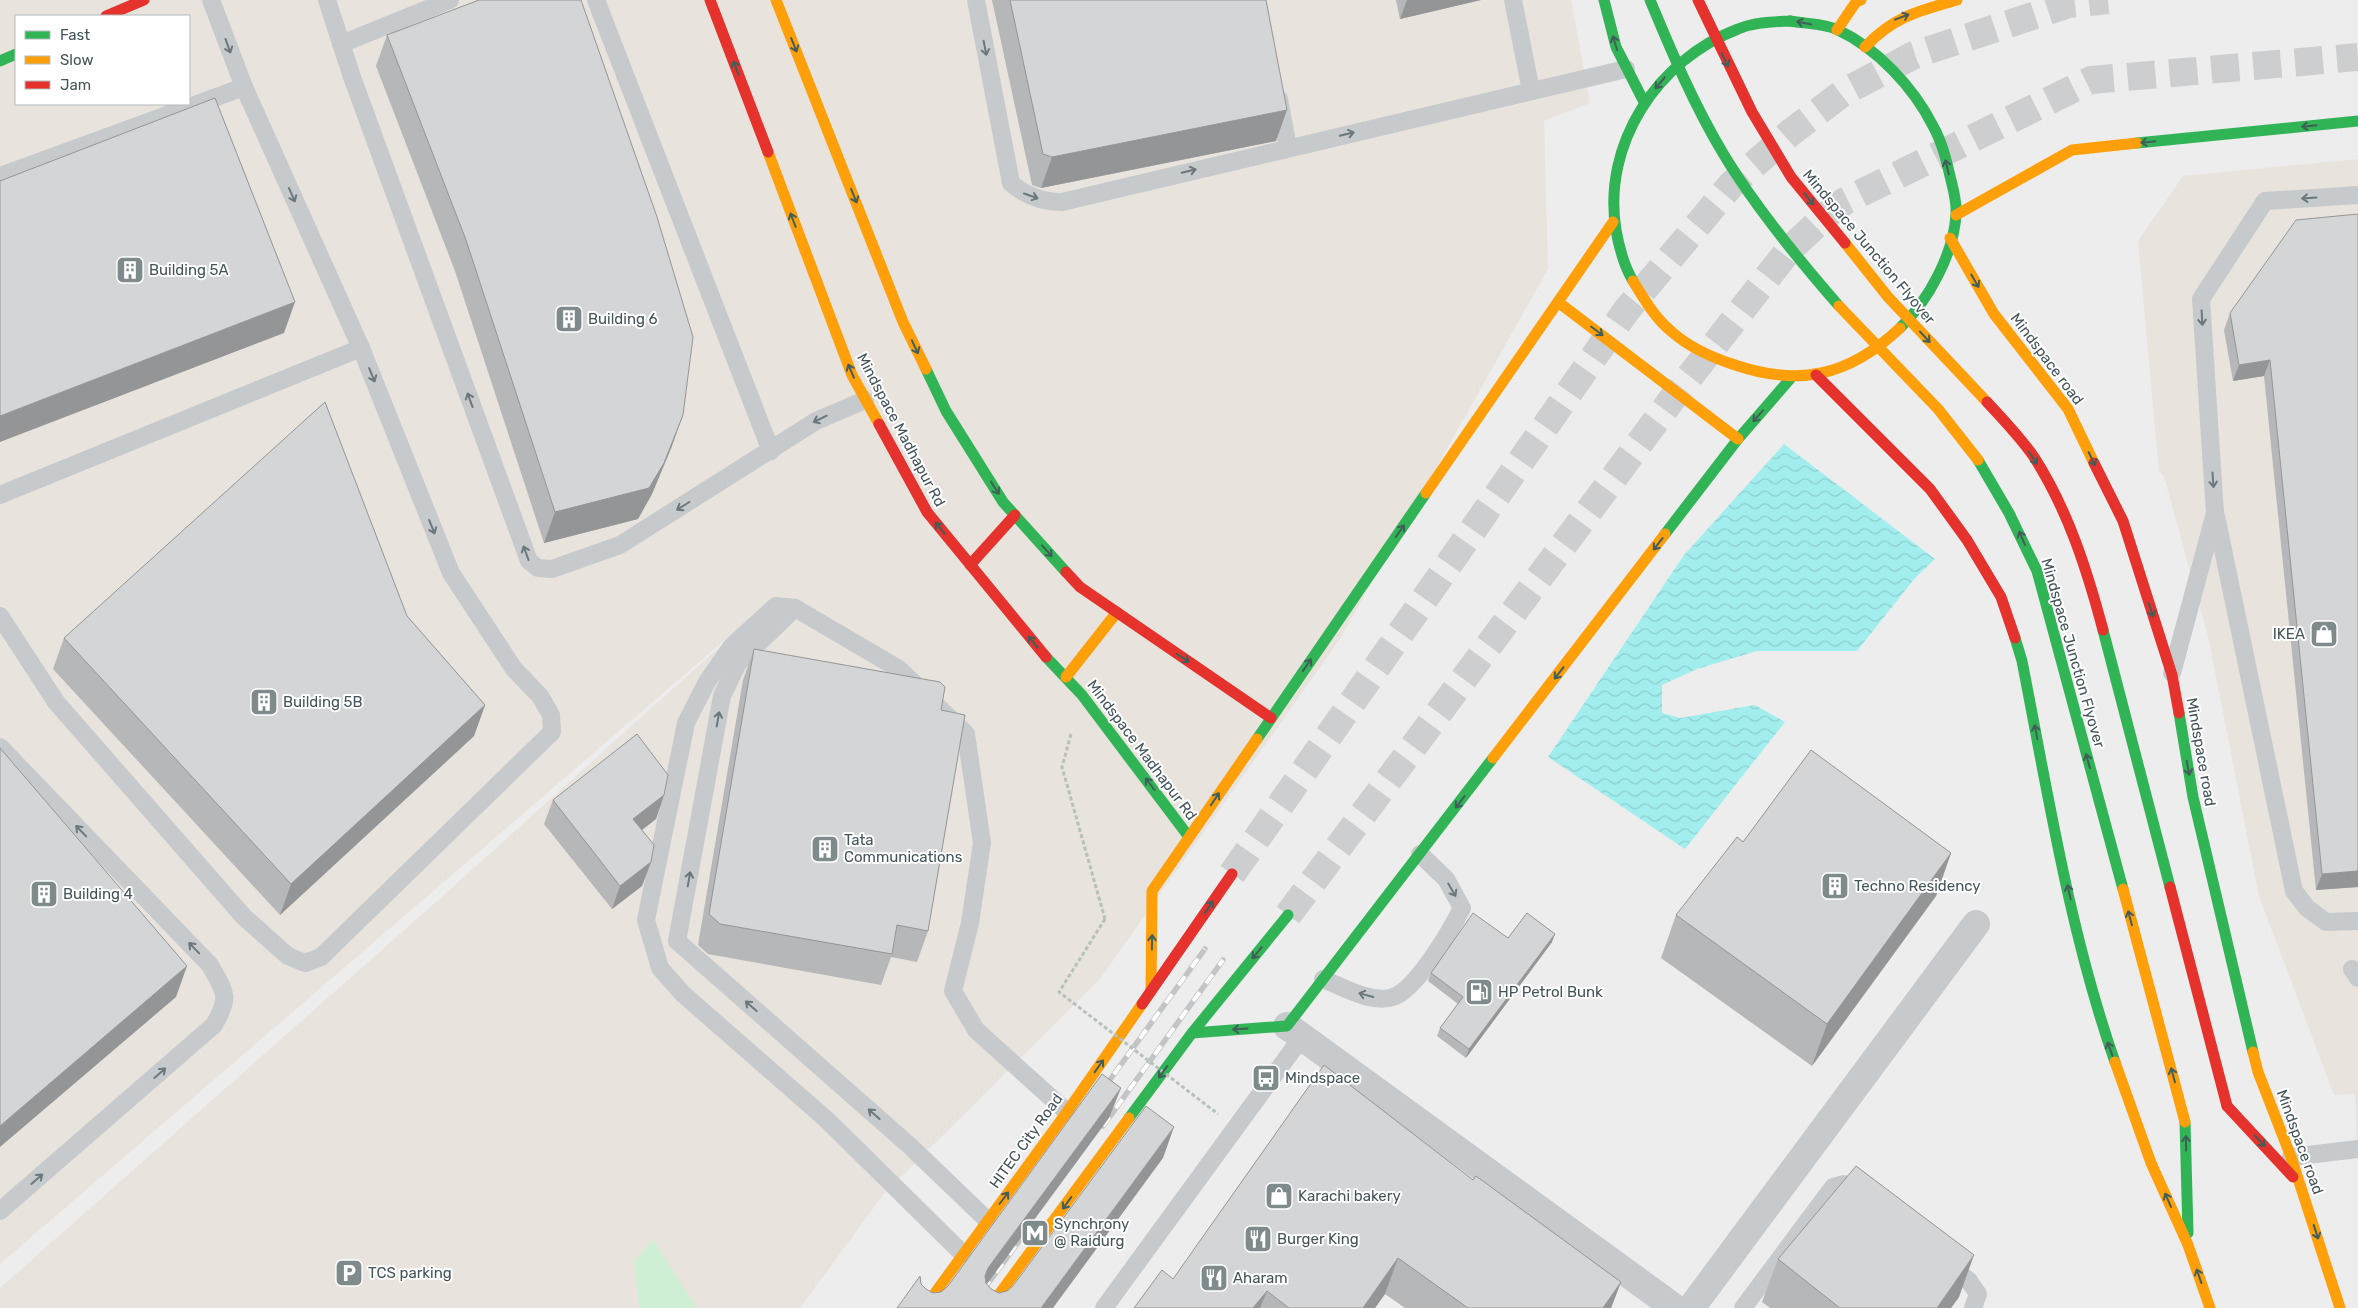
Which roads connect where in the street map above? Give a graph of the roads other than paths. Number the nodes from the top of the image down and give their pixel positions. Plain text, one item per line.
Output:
1 (144, 0) edge
2 (211, 0) edge
3 (326, 0) edge
4 (450, 0) edge
5 (596, 0) edge
6 (710, 0) edge
7 (776, 0) edge
8 (976, 0) edge
9 (1513, 0) edge
10 (1604, 0) edge
11 (1650, 0) edge
12 (1698, 0) edge
13 (1957, 0) edge
14 (1857, 1) edge
15 (108, 15) edge
16 (1837, 30) junction
17 (341, 44) junction
18 (1865, 47) junction
19 (15, 54) edge
20 (0, 61) edge
21 (1626, 69) junction
22 (1275, 80) edge
23 (244, 87) junction
24 (1531, 91) junction
25 (1644, 102) junction
26 (2358, 121) edge
27 (1288, 148) junction
28 (0, 176) edge
29 (2358, 195) edge
30 (1956, 214) junction
31 (1613, 222) junction
32 (1950, 238) junction
33 (1558, 302) junction
34 (362, 348) junction
35 (1816, 375) junction
36 (1790, 379) junction
37 (865, 400) junction
38 (1738, 439) junction
39 (771, 451) junction
40 (0, 495) edge
41 (2215, 513) junction
42 (1015, 515) junction
43 (970, 565) junction
44 (795, 608) junction
45 (1117, 612) junction
46 (0, 616) edge
47 (2172, 675) junction
48 (1066, 677) junction
49 (1271, 718) junction
50 (0, 747) edge
51 (1189, 837) junction
52 (1420, 854) junction
53 (1232, 874) tunnel mouth
54 (1288, 915) tunnel mouth
55 (2358, 921) edge
56 (1976, 924) dead end
57 (1323, 979) junction
58 (1151, 990) junction
59 (1295, 1031) junction
60 (1192, 1033) junction
61 (1067, 1112) junction
62 (2358, 1149) edge
63 (2291, 1157) junction
64 (2301, 1186) junction
65 (1874, 1207) edge
66 (0, 1211) edge
67 (987, 1220) junction
68 (2188, 1245) junction
69 (1934, 1253) edge
70 (963, 1254) junction
71 (924, 1308) edge
72 (990, 1308) edge
73 (1104, 1308) edge
74 (1675, 1308) edge
75 (1692, 1308) edge
76 (1743, 1308) edge
77 (1973, 1308) edge
78 (2210, 1308) edge
79 (2340, 1308) edge

1 - 15 main road
2 -> 23 lane
3 - 17 lane
4 - 17 lane
5 - 39 lane
37 -> 6 main road, Mindspace Madhapur Rd
7 -> 42 main road
8 -> 27 lane
9 - 24 lane
21 -> 10 main road
68 -> 11 main road, Mindspace Junction Flyover, bridge
12 -> 64 main road, Mindspace Junction Flyover, bridge
18 -> 13 main road
14 - 16 main road
16 - 18 main road
16 -> 25 main road
39 -> 17 lane
30 -> 18 main road
19 - 20 main road
21 - 24 lane
21 - 25 main road
22 - 27 lane
23 - 28 lane
23 -> 34 lane
27 -> 24 lane
25 - 31 main road
26 -> 30 main road
29 -> 41 lane
30 - 32 main road
31 - 33 main road
31 - 36 main road
32 - 35 main road
32 -> 47 main road, Mindspace road
33 -> 38 main road
49 -> 33 main road
34 - 40 lane
34 -> 46 lane
35 - 36 main road
68 -> 35 main road
36 -> 38 main road
37 -> 39 lane
43 -> 37 main road, Mindspace Madhapur Rd
38 -> 52 main road
41 - 47 lane
41 - 55 lane
42 - 43 main road
42 -> 45 main road
48 -> 43 main road, Mindspace Madhapur Rd
44 - 61 lane
67 -> 44 lane
44 - 70 lane
45 - 48 main road
45 -> 49 main road
47 -> 63 main road, Mindspace road
51 -> 48 main road, Mindspace Madhapur Rd
51 -> 49 main road
66 -> 50 lane
58 -> 51 main road
52 - 57 main road
52 -> 57 lane
58 -> 53 main road, HITEC City Road
54 -> 60 main road
56 - 75 street
57 - 59 main road
61 -> 58 main road, HITEC City Road
59 -> 60 main road
59 - 73 lane
59 - 74 street
60 -> 72 main road
67 -> 61 main road, HITEC City Road
62 - 63 lane
63 - 64 main road, Mindspace road
64 -> 79 main road, Mindspace road
65 - 76 lane
67 - 70 main road, HITEC City Road
78 -> 68 main road
69 - 77 lane
70 - 71 main road, HITEC City Road

